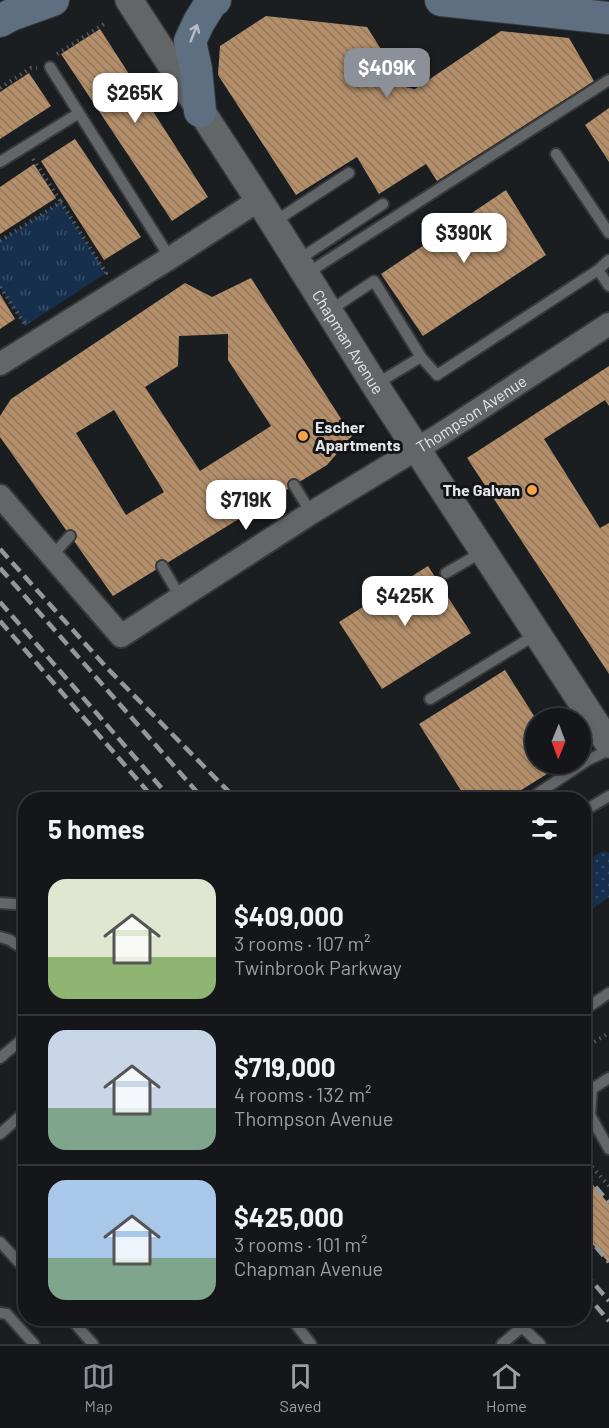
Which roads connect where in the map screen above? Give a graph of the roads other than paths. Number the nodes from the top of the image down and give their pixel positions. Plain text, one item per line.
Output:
1 (53, 0) edge
2 (129, 0) edge
3 (215, 0) edge
4 (441, 0) edge
5 (499, 3) edge
6 (609, 18) edge
7 (0, 21) edge
8 (50, 67) dead end
9 (609, 80) edge
10 (200, 111) junction
11 (79, 113) junction
12 (556, 154) dead end
13 (0, 162) edge
14 (349, 173) dead end
15 (382, 204) dead end
16 (266, 211) junction
17 (609, 233) edge
18 (170, 258) junction
19 (609, 260) edge
20 (301, 268) junction
21 (598, 270) junction
22 (609, 286) edge
23 (328, 311) junction
24 (609, 324) edge
25 (421, 357) junction
26 (0, 364) edge
27 (375, 385) junction
28 (417, 448) junction
29 (294, 485) dead end
30 (0, 496) edge
31 (311, 513) junction
32 (70, 536) dead end
33 (484, 551) junction
34 (52, 556) junction
35 (162, 566) dead end
36 (446, 573) dead end
37 (180, 597) junction
38 (537, 634) junction
39 (430, 699) dead end
40 (609, 744) edge
41 (609, 750) edge
42 (540, 792) edge
43 (609, 796) edge
44 (591, 807) edge
45 (0, 903) edge
46 (18, 904) edge
47 (0, 936) edge
48 (18, 946) edge
49 (609, 993) edge
50 (591, 1005) edge
51 (18, 1043) edge
52 (0, 1058) edge
53 (609, 1078) edge
54 (591, 1102) edge
55 (591, 1117) edge
56 (18, 1119) edge
57 (0, 1134) edge
58 (608, 1147) edge
59 (0, 1242) edge
60 (18, 1261) edge
61 (0, 1313) edge
62 (77, 1326) edge
63 (297, 1326) edge
64 (34, 1344) edge
65 (93, 1344) edge
66 (312, 1344) edge
67 (502, 1344) edge
68 (540, 1344) edge

1 - 7 main road
2 - 10 street, Chapman Avenue
10 -> 3 main road
4 - 5 main road
5 - 6 main road
8 - 11 lane
9 - 20 lane
10 - 16 street, Chapman Avenue
11 - 13 lane
11 - 18 lane
12 - 17 lane
14 - 16 lane
15 - 20 lane
16 - 18 street
16 - 20 street, Chapman Avenue
18 - 26 street
19 - 21 lane
20 - 23 street, Chapman Avenue
21 - 22 lane
21 - 25 lane
23 - 25 lane
23 - 27 street, Chapman Avenue
24 - 28 street, Thompson Avenue
25 - 27 lane
27 - 28 street, Chapman Avenue
28 - 31 street, Thompson Avenue
28 - 33 street, Chapman Avenue
29 - 31 lane
30 - 34 street
31 - 37 street, Thompson Avenue
32 - 34 lane
33 - 36 lane
33 - 38 street, Chapman Avenue
34 - 37 street, Thompson Avenue
35 - 37 lane
38 - 39 lane
38 - 40 street, Chapman Avenue
41 - 42 lane
43 - 44 lane
45 - 46 lane
47 - 48 lane
49 - 50 lane
51 - 52 lane
53 - 54 lane
55 - 58 lane
56 - 57 lane
59 - 60 lane
61 - 64 lane
62 - 65 lane
63 - 66 lane
67 - 68 lane

